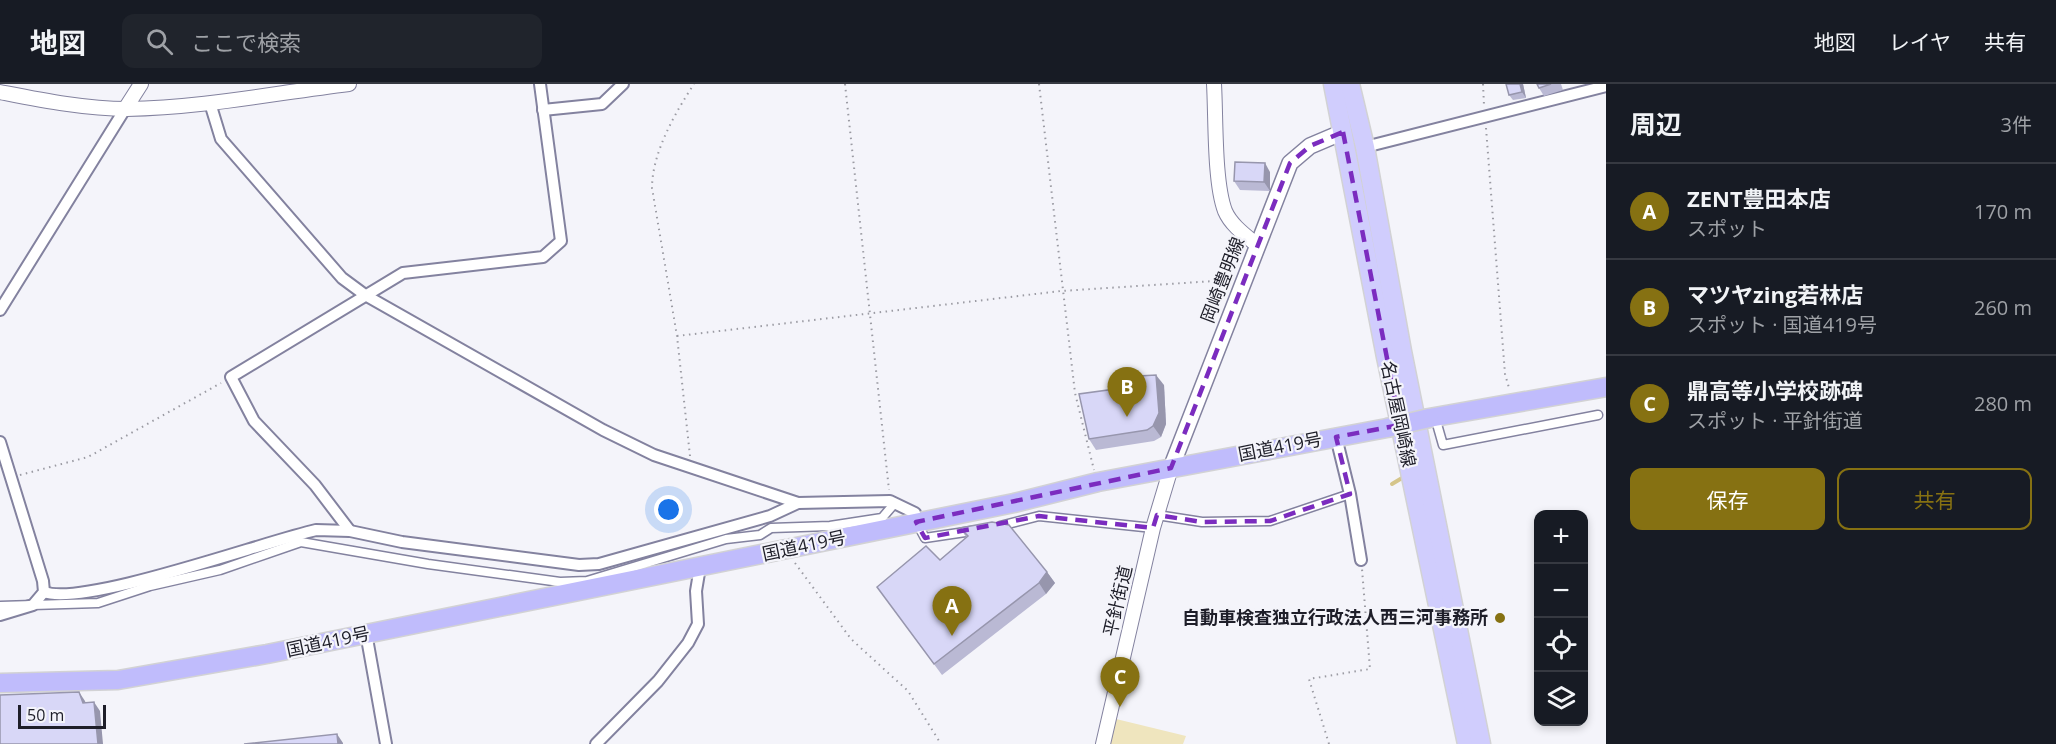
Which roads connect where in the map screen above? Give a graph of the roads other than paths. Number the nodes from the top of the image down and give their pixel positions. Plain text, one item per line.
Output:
1 (141, 84) edge
2 (343, 84) edge
3 (349, 84) edge
4 (540, 84) edge
5 (623, 84) edge
6 (1214, 84) edge
7 (1333, 84) edge
8 (1350, 84) edge
9 (1606, 86) edge
10 (0, 92) edge
11 (210, 103) junction
12 (125, 109) junction
13 (543, 110) junction
14 (1343, 132) junction
15 (1365, 147) junction
16 (1257, 244) junction
17 (366, 296) junction
18 (0, 310) edge
19 (1606, 387) edge
20 (1598, 415) dead end
21 (1432, 417) junction
22 (1336, 437) junction
23 (0, 442) edge
24 (1172, 468) junction
25 (1350, 494) junction
26 (798, 503) junction
27 (892, 503) junction
28 (1014, 503) junction
29 (916, 522) junction
30 (1155, 522) junction
31 (1014, 524) junction
32 (992, 528) edge
33 (981, 530) edge
34 (350, 531) junction
35 (1361, 560) road end
36 (699, 567) junction
37 (44, 592) junction
38 (33, 605) junction
39 (0, 606) edge
40 (0, 615) edge
41 (366, 633) junction
42 (0, 683) edge
43 (386, 744) edge
44 (596, 744) edge
45 (1103, 744) edge
46 (1467, 744) edge
47 (1481, 744) edge

1 - 12 street
2 - 3 street
2 - 11 street
4 - 13 street
5 - 13 street
6 - 16 street
7 - 14 main road, 名古屋岡崎線
8 - 15 main road, 名古屋岡崎線
9 - 15 street
10 - 12 street
11 - 12 street
11 - 17 street
12 - 18 street
13 - 17 street
14 - 16 main road, 岡崎豊明線
14 - 46 main road, 名古屋岡崎線
15 - 47 main road, 名古屋岡崎線
16 - 24 main road, 岡崎豊明線
17 - 26 street
17 - 34 street
19 - 21 highway, 国道419号
20 - 21 street
21 - 22 highway, 国道419号, bridge
22 - 24 highway, 国道419号
22 - 25 street
23 - 37 street
24 - 28 highway, 国道419号
24 - 30 street, 平針街道
25 - 30 street
25 - 35 street
26 - 27 street
26 - 34 street
27 - 29 street
27 - 38 street
28 - 29 highway, 国道419号
28 - 31 street
29 - 33 street
29 - 36 highway, 国道419号
30 - 31 street
30 - 45 street, 平針街道
31 - 32 street
34 - 37 street
36 - 41 highway, 国道419号
36 - 44 street
37 - 38 street
38 - 39 street
38 - 40 street
41 - 42 highway, 国道419号
41 - 43 street

